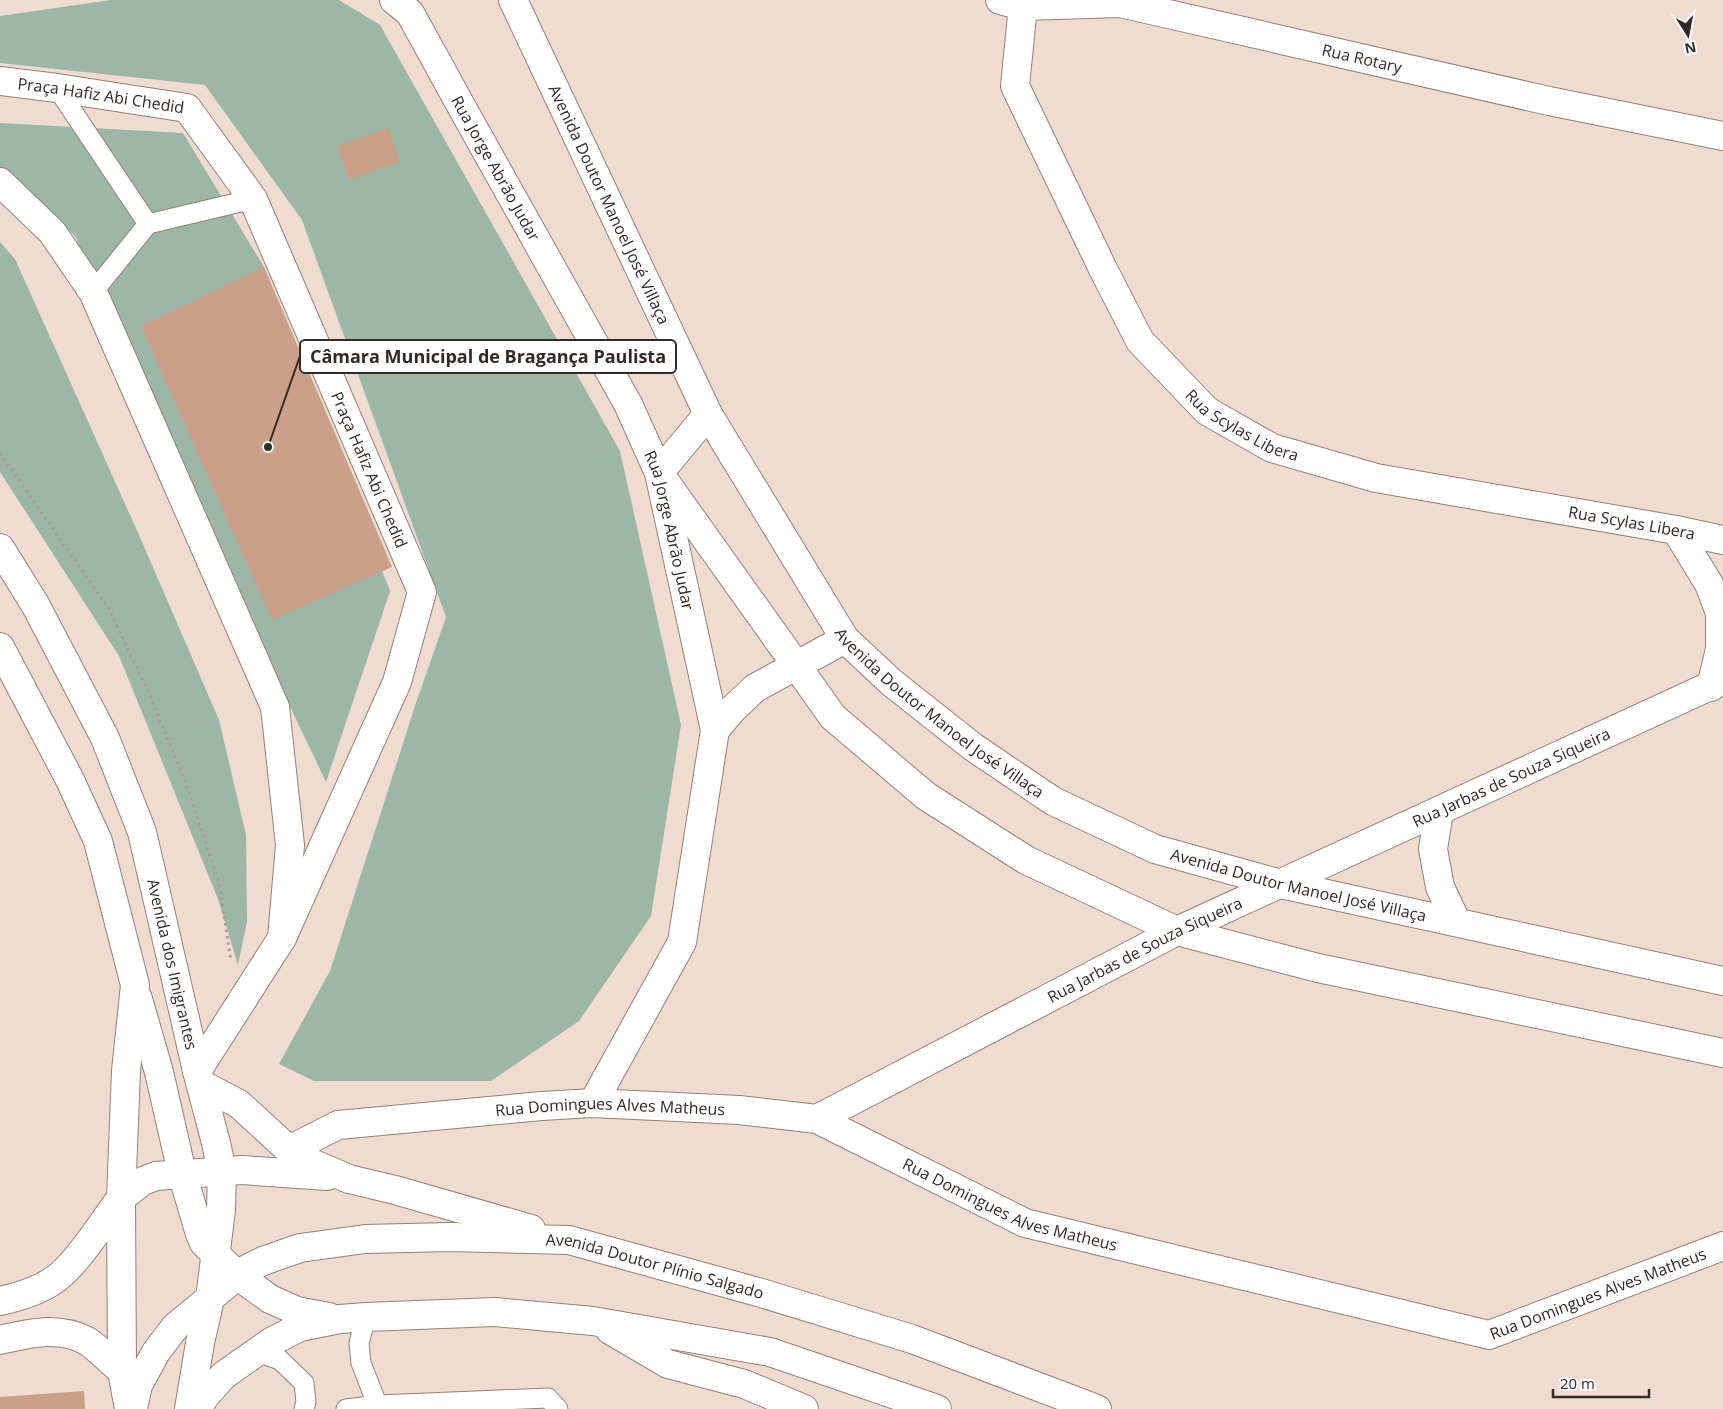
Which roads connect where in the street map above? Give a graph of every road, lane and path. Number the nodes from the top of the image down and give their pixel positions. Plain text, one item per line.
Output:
1 (394, 0) edge
2 (513, 0) edge
3 (1120, 1) edge
4 (1011, 3) edge
5 (0, 81) edge
6 (57, 88) junction
7 (1723, 136) edge
8 (0, 182) edge
9 (253, 199) junction
10 (148, 224) junction
11 (93, 292) junction
12 (708, 414) junction
13 (659, 473) junction
14 (1676, 530) junction
15 (1723, 540) edge
16 (0, 548) edge
17 (845, 639) junction
18 (1, 651) edge
19 (796, 666) junction
20 (1717, 683) edge
21 (716, 730) junction
22 (1439, 811) junction
23 (1281, 884) junction
24 (1456, 921) junction
25 (1176, 931) junction
26 (282, 938) junction
27 (1723, 982) edge
28 (134, 985) junction
29 (1723, 1053) edge
30 (199, 1078) junction
31 (593, 1103) junction
32 (817, 1118) junction
33 (289, 1150) junction
34 (222, 1171) junction
35 (182, 1173) junction
36 (349, 1178) junction
37 (121, 1198) junction
38 (569, 1240) junction
39 (1723, 1246) edge
40 (216, 1254) junction
41 (237, 1275) junction
42 (210, 1299) junction
43 (0, 1301) edge
44 (353, 1318) junction
45 (593, 1320) junction
46 (0, 1340) edge
47 (257, 1352) junction
48 (122, 1371) junction
49 (379, 1407) edge
50 (129, 1409) edge
51 (133, 1409) edge
52 (189, 1409) edge
53 (197, 1409) edge
54 (304, 1409) edge
55 (346, 1409) edge
56 (558, 1409) edge
57 (804, 1409) edge
58 (937, 1409) edge
59 (1097, 1409) edge

1 - 13 street, Rua Jorge Abrão Judar
2 - 12 street, Avenida Doutor Manoel José Villaça
3 - 4 street, Rua Rotary
3 - 7 street, Rua Rotary
4 - 14 street, Rua Scylas Libera
5 - 6 street, Praça Hafiz Abi Chedid
6 - 9 street, Praça Hafiz Abi Chedid
6 - 10 lane
8 - 11 street, Praça Hafiz Abi Chedid
9 - 10 lane
9 - 26 street, Praça Hafiz Abi Chedid
10 - 11 lane
11 - 26 street, Praça Hafiz Abi Chedid
12 - 13 street
12 - 17 street, Avenida Doutor Manoel José Villaça
13 - 19 street
13 - 21 street, Rua Jorge Abrão Judar
14 - 15 street, Rua Scylas Libera
14 - 20 street
16 - 30 street, Avenida dos Imigrantes
17 - 19 street
17 - 23 street, Avenida Doutor Manoel José Villaça
18 - 28 street
19 - 21 street
19 - 25 street
20 - 22 street, Rua Jarbas de Souza Siqueira
21 - 31 street, Rua Jorge Abrão Judar
22 - 23 street, Rua Jarbas de Souza Siqueira
22 - 24 street
23 - 24 street, Avenida Doutor Manoel José Villaça
23 - 25 street, Rua Jarbas de Souza Siqueira
24 - 27 street, Avenida Doutor Manoel José Villaça
25 - 29 street
25 - 32 street, Rua Jarbas de Souza Siqueira
26 - 30 street, Praça Hafiz Abi Chedid
28 - 35 street
28 - 37 street
30 - 33 street
30 - 34 street, Avenida dos Imigrantes
31 - 32 street, Rua Domingues Alves Matheus
31 - 33 street, Rua Domingues Alves Matheus
32 - 39 street, Rua Domingues Alves Matheus
33 - 36 street
34 - 35 street
34 - 36 street
34 - 40 street, Avenida dos Imigrantes
35 - 37 street
35 - 40 street
36 - 38 street
37 - 43 street
37 - 48 street
38 - 41 street, Avenida Doutor Plínio Salgado
38 - 59 street, Avenida Doutor Plínio Salgado
40 - 41 street
40 - 42 street, Avenida dos Imigrantes
41 - 42 street, Avenida Doutor Plínio Salgado
41 - 44 street
42 - 51 street, Avenida Doutor Plínio Salgado
42 - 52 street, Avenida dos Imigrantes
44 - 45 street
44 - 47 street
44 - 49 lane
45 - 57 street
45 - 58 street
46 - 48 street
47 - 53 street
47 - 54 lane
48 - 50 street
49 - 55 lane
49 - 56 lane

